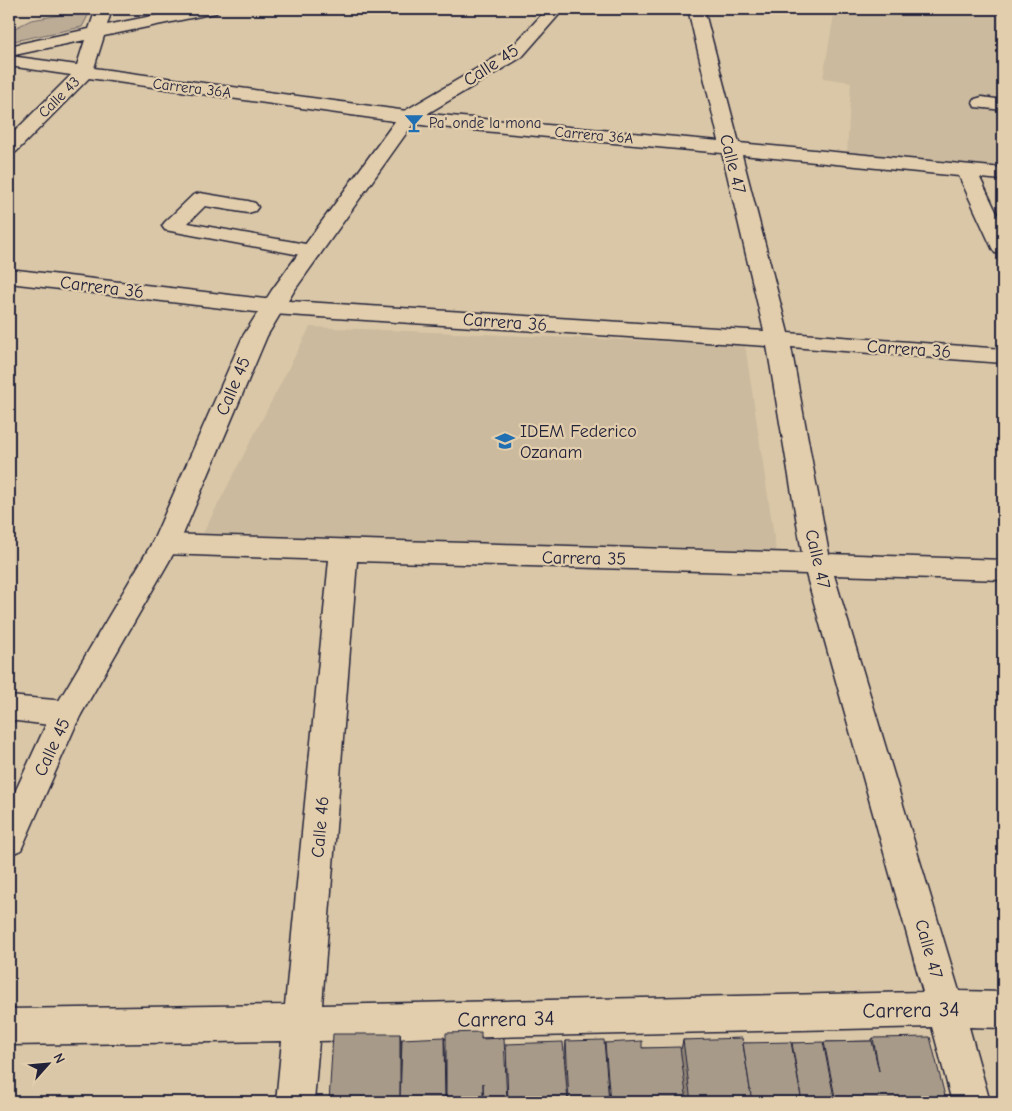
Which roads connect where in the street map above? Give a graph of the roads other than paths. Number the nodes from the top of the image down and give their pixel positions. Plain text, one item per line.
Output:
1 (104, 9) edge
2 (210, 9) edge
3 (556, 9) edge
4 (696, 9) edge
5 (94, 34) junction
6 (9, 51) edge
7 (9, 61) edge
8 (83, 73) junction
9 (982, 103) dead end
10 (1003, 105) edge
11 (408, 117) junction
12 (9, 148) edge
13 (730, 148) junction
14 (967, 171) junction
15 (1003, 174) edge
16 (248, 207) dead end
17 (1003, 248) edge
18 (311, 251) junction
19 (9, 276) edge
20 (272, 307) junction
21 (778, 341) junction
22 (1003, 356) edge
23 (165, 544) junction
24 (344, 552) junction
25 (817, 563) junction
26 (1003, 570) edge
27 (9, 708) edge
28 (66, 714) junction
29 (9, 840) edge
30 (946, 1009) junction
31 (1003, 1010) edge
32 (302, 1023) junction
33 (9, 1027) edge
34 (295, 1102) edge
35 (970, 1102) edge

1 - 5 street, Calle 43
2 - 5 street
3 - 11 street, Calle 45
4 - 13 street, Calle 47
5 - 6 street
5 - 8 street, Calle 43
7 - 8 street, Carrera 36A
8 - 11 street, Carrera 36A
8 - 12 street, Calle 43
9 - 10 street
11 - 13 street, Carrera 36A
11 - 18 street, Calle 45
13 - 14 street, Carrera 36A
13 - 21 street, Calle 47
14 - 15 street, Carrera 36A
14 - 17 street
16 - 18 street
18 - 20 street, Calle 45
19 - 20 street, Carrera 36
20 - 21 street, Carrera 36
20 - 23 street, Calle 45
21 - 22 street, Carrera 36
21 - 25 street, Calle 47
23 - 24 street, Carrera 35
23 - 28 street, Calle 45
24 - 25 street, Carrera 35
24 - 32 street, Calle 46
25 - 26 street, Carrera 35
25 - 30 street, Calle 47
27 - 28 street
28 - 29 street, Calle 45
30 - 31 street, Carrera 34
30 - 32 street, Carrera 34
30 - 35 street, Calle 47
32 - 33 street, Carrera 34
32 - 34 street, Calle 46

